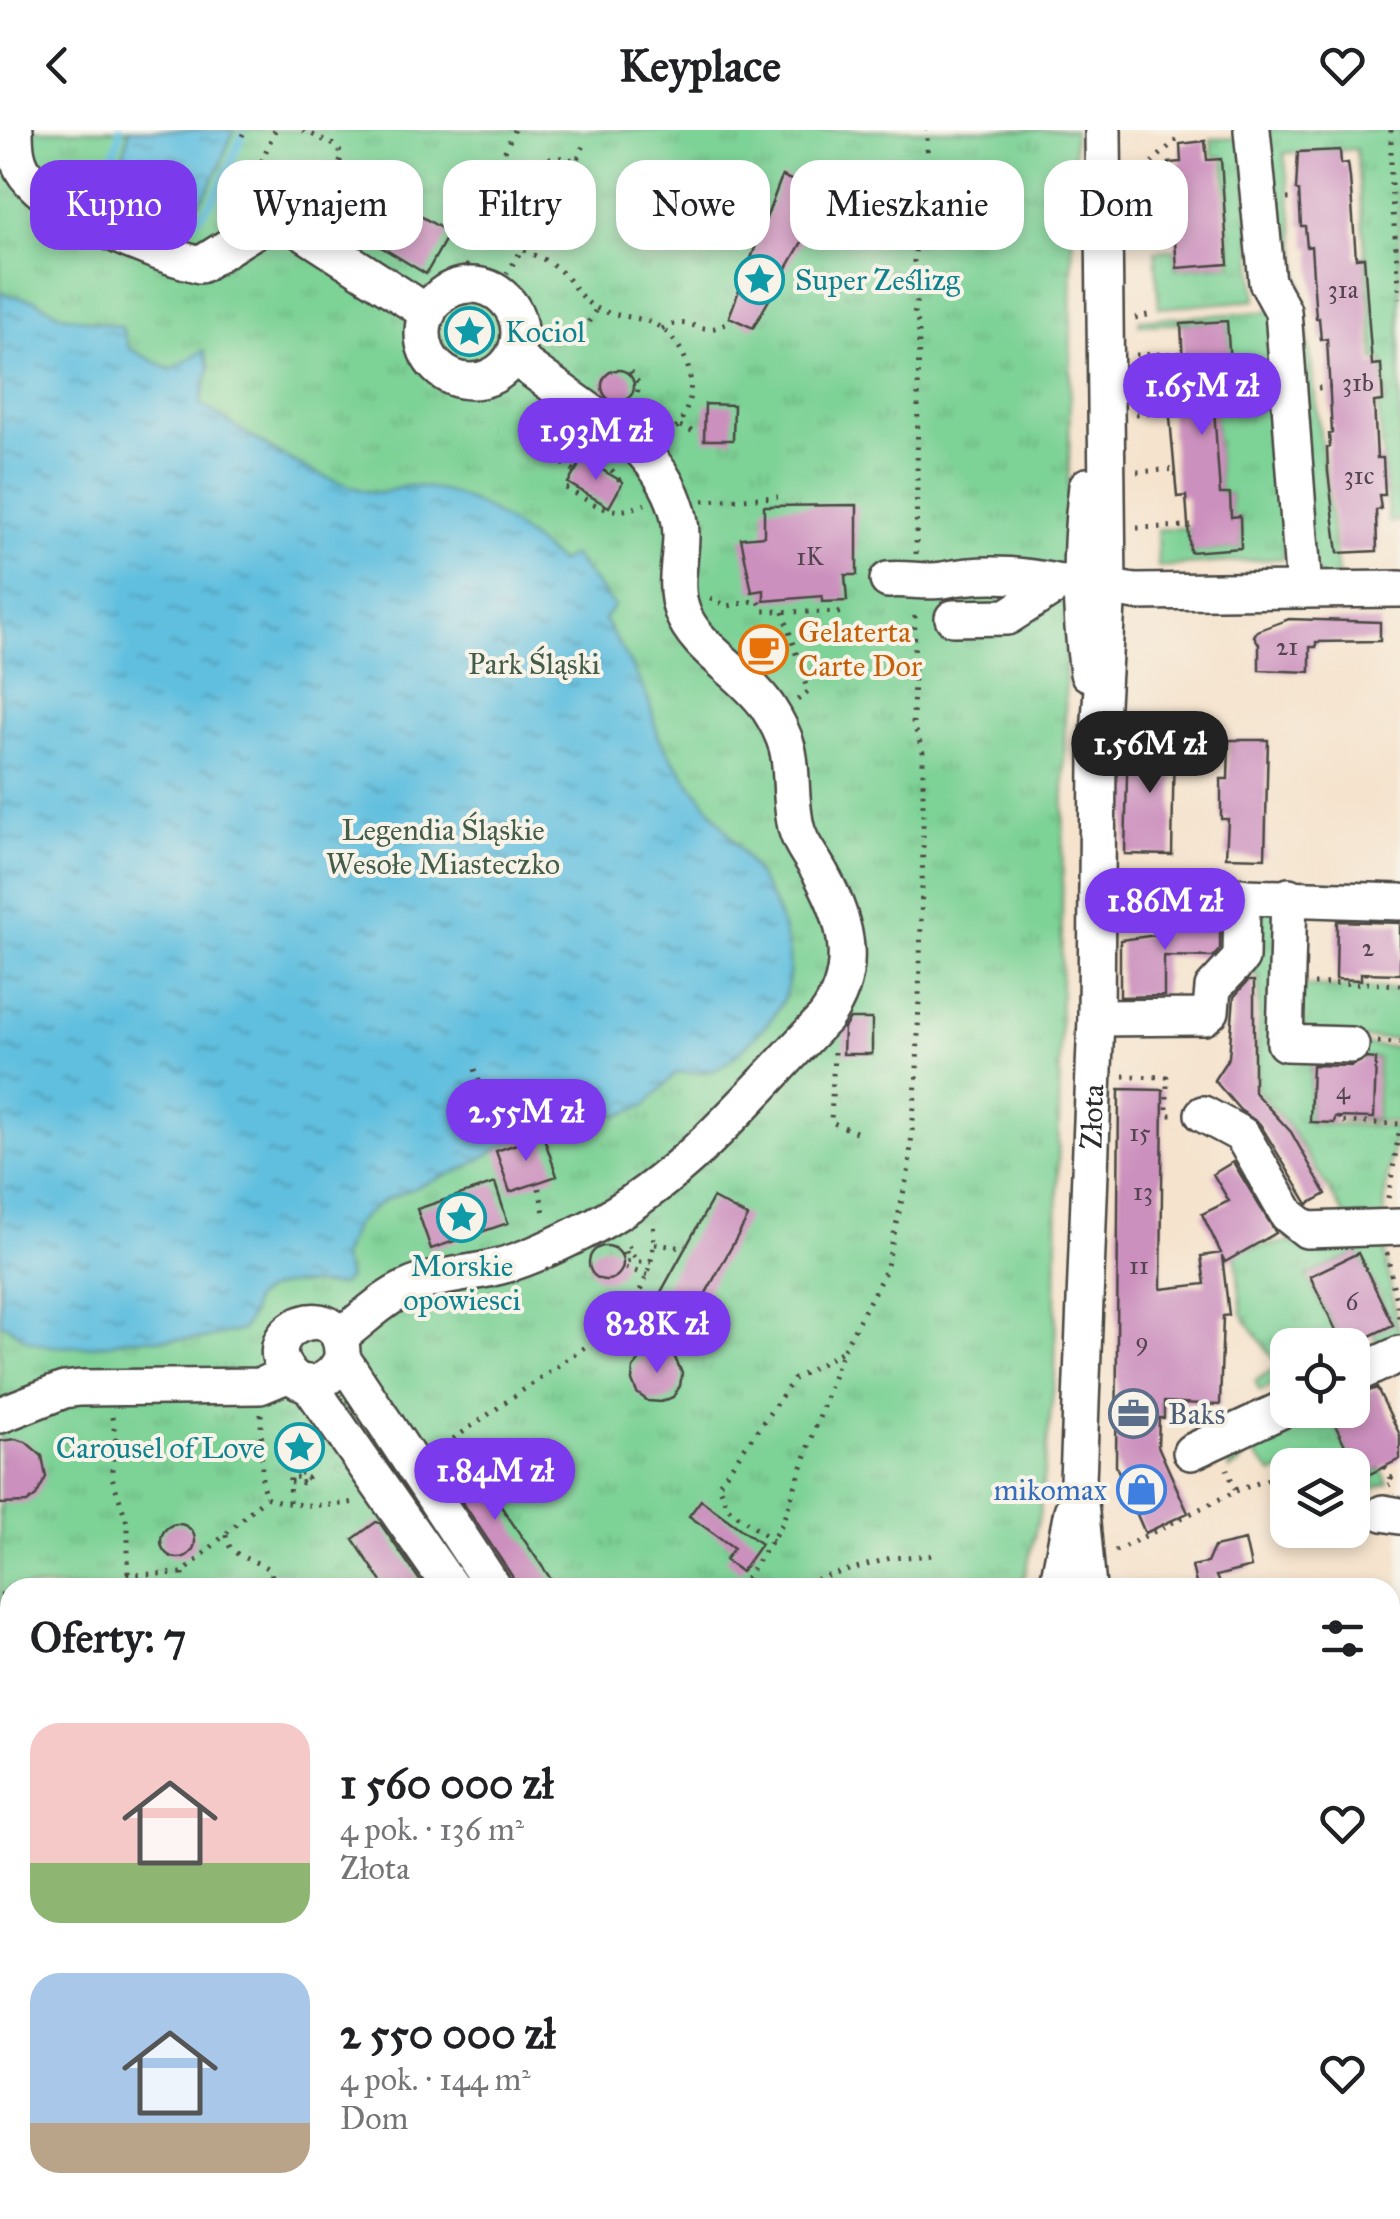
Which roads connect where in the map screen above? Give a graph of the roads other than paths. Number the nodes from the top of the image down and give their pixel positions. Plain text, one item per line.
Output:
1 (15, 130) edge
2 (1103, 130) edge
3 (1252, 130) edge
4 (428, 313) junction
5 (514, 357) junction
6 (902, 580) road end
7 (1083, 584) junction
8 (1400, 589) edge
9 (1304, 590) junction
10 (953, 618) dead end
11 (1098, 754) junction
12 (1097, 892) junction
13 (1242, 896) junction
14 (1288, 896) junction
15 (1400, 902) edge
16 (1096, 1018) junction
17 (1351, 1045) dead end
18 (1204, 1114) road end
19 (1400, 1227) edge
20 (341, 1348) junction
21 (1400, 1354) edge
22 (1370, 1368) edge
23 (286, 1381) junction
24 (0, 1415) edge
25 (1270, 1415) edge
26 (1191, 1452) dead end
27 (1078, 1481) junction
28 (444, 1578) edge
29 (487, 1578) edge
30 (1059, 1578) edge
31 (1087, 1578) edge

1 - 4 street
2 - 7 street, Złota
3 - 9 street
4 - 5 street
4 - 5 street
5 - 20 street
6 - 7 street
7 - 9 street
7 - 10 street
7 - 11 street, Złota
7 - 11 street, Złota
8 - 9 street
11 - 12 street, Złota
12 - 13 street
12 - 16 street, Złota
13 - 14 street
13 - 16 street
14 - 15 street
14 - 17 street
16 - 27 street, Złota
18 - 19 street
20 - 23 street
20 - 23 street
20 - 29 street
21 - 22 street
23 - 24 street
23 - 28 street
25 - 26 street
27 - 30 street, Złota
27 - 31 street, Złota

